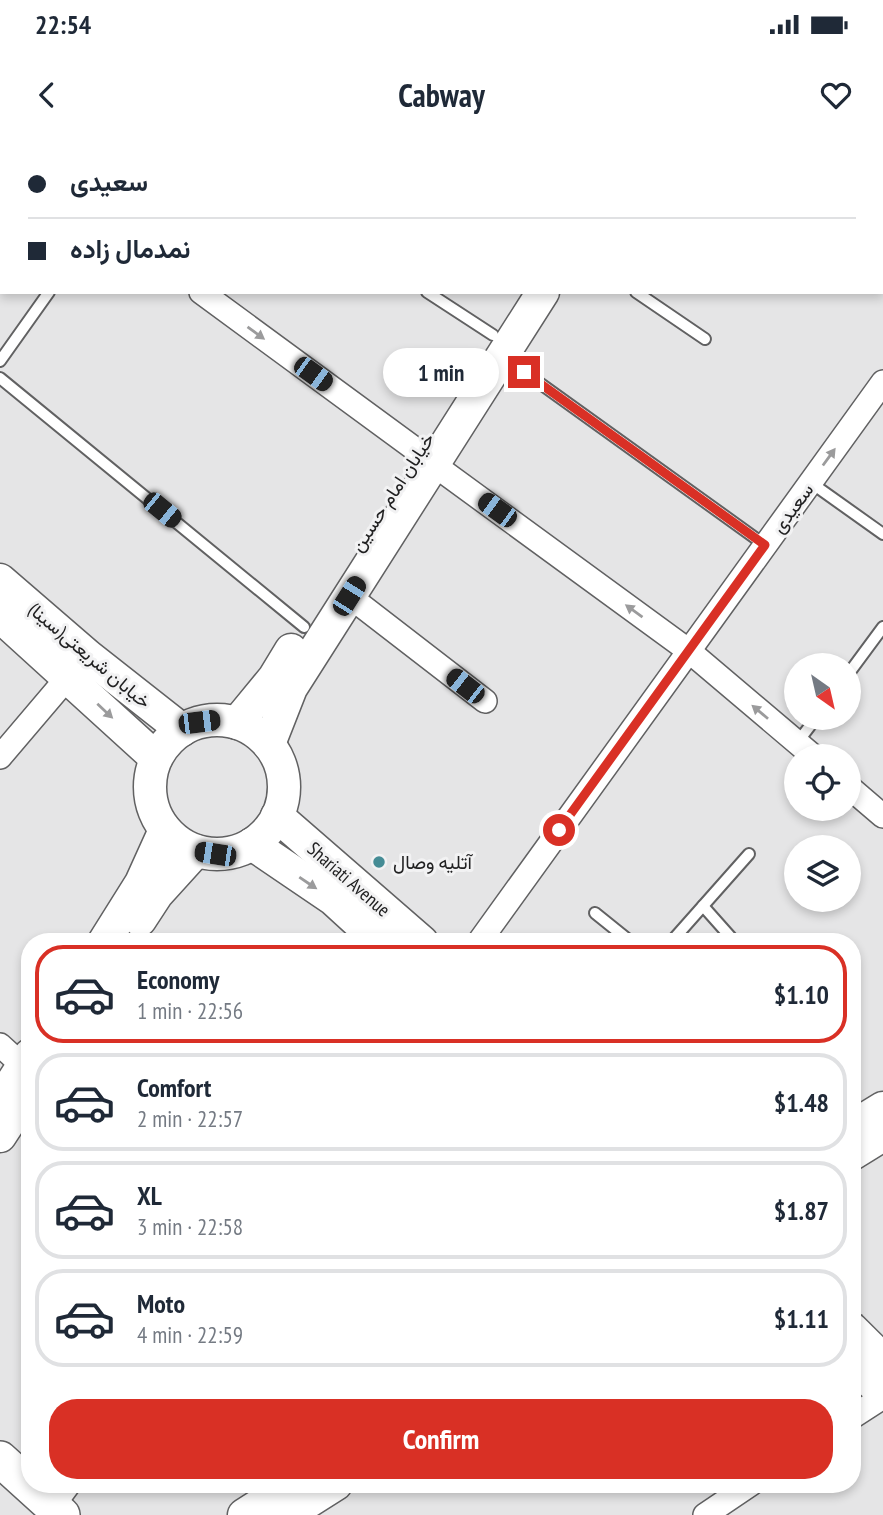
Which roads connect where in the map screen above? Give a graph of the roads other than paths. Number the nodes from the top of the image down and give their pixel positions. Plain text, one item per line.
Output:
1 (48, 294) edge
2 (204, 294) edge
3 (430, 294) edge
4 (519, 294) edge
5 (541, 294) edge
6 (639, 294) edge
7 (705, 339) dead end
8 (498, 345) junction
9 (0, 361) edge
10 (0, 378) edge
11 (883, 382) edge
12 (426, 458) junction
13 (810, 482) junction
14 (883, 534) edge
15 (765, 545) junction
16 (0, 580) edge
17 (349, 596) junction
18 (0, 616) edge
19 (304, 627) junction
20 (883, 627) edge
21 (688, 651) junction
22 (861, 657) edge
23 (68, 677) junction
24 (485, 701) dead end
25 (237, 723) junction
26 (182, 730) junction
27 (269, 744) junction
28 (798, 744) edge
29 (0, 757) edge
30 (156, 758) junction
31 (861, 797) edge
32 (883, 816) edge
33 (277, 817) junction
34 (165, 830) junction
35 (252, 844) junction
36 (196, 851) junction
37 (749, 854) dead end
38 (703, 906) junction
39 (595, 914) dead end
40 (110, 933) edge
41 (132, 933) edge
42 (370, 933) edge
43 (412, 933) edge
44 (485, 933) edge
45 (619, 933) edge
46 (679, 933) edge
47 (726, 933) edge
48 (21, 1064) edge
49 (0, 1101) edge
50 (883, 1108) edge
51 (861, 1121) edge
52 (883, 1135) edge
53 (0, 1136) edge
54 (861, 1148) edge
55 (861, 1338) edge
56 (883, 1360) edge
57 (861, 1374) edge
58 (883, 1395) edge
59 (861, 1411) edge
60 (0, 1459) edge
61 (21, 1474) edge
62 (278, 1493) edge
63 (322, 1493) edge
64 (738, 1493) edge
65 (244, 1515) edge
66 (287, 1515) edge
67 (705, 1515) edge

1 - 9 lane
2 -> 12 street
3 - 8 lane
4 - 8 main road, خیابان امام حسین
5 - 8 main road, خیابان امام حسین
6 - 7 lane
8 - 12 main road, خیابان امام حسین
8 - 15 lane
10 - 19 lane
13 -> 11 street, سعیدی
12 - 17 main road
12 - 19 main road, خیابان امام حسین
21 -> 12 street
13 - 14 lane
13 - 15 street, سعیدی
15 - 21 street, سعیدی
16 - 26 main road, خیابان شریعتی(سینا)
17 - 24 street
17 - 27 main road
18 - 23 main road, خیابان شریعتی(سینا)
19 - 25 main road, خیابان امام حسین
20 - 22 lane
28 -> 21 street
21 - 44 street, سعیدی
23 - 29 street
23 -> 30 main road, خیابان شریعتی(سینا)
25 - 26 main road
25 - 27 main road
26 - 30 main road
27 - 33 main road
30 - 34 main road
31 - 32 street
33 - 35 main road
33 - 43 main road, Shariati Avenue
34 - 36 main road
34 - 40 main road
35 - 36 main road
35 -> 42 main road, Shariati Avenue
36 - 41 main road
37 - 38 lane
38 - 46 lane
38 - 47 lane
39 - 45 lane
48 - 49 main road
48 - 53 main road
50 - 51 main road
52 - 54 main road
55 - 56 main road
57 - 58 main road
58 - 59 street
60 - 61 main road
62 - 65 main road
63 - 66 main road
64 - 67 street

